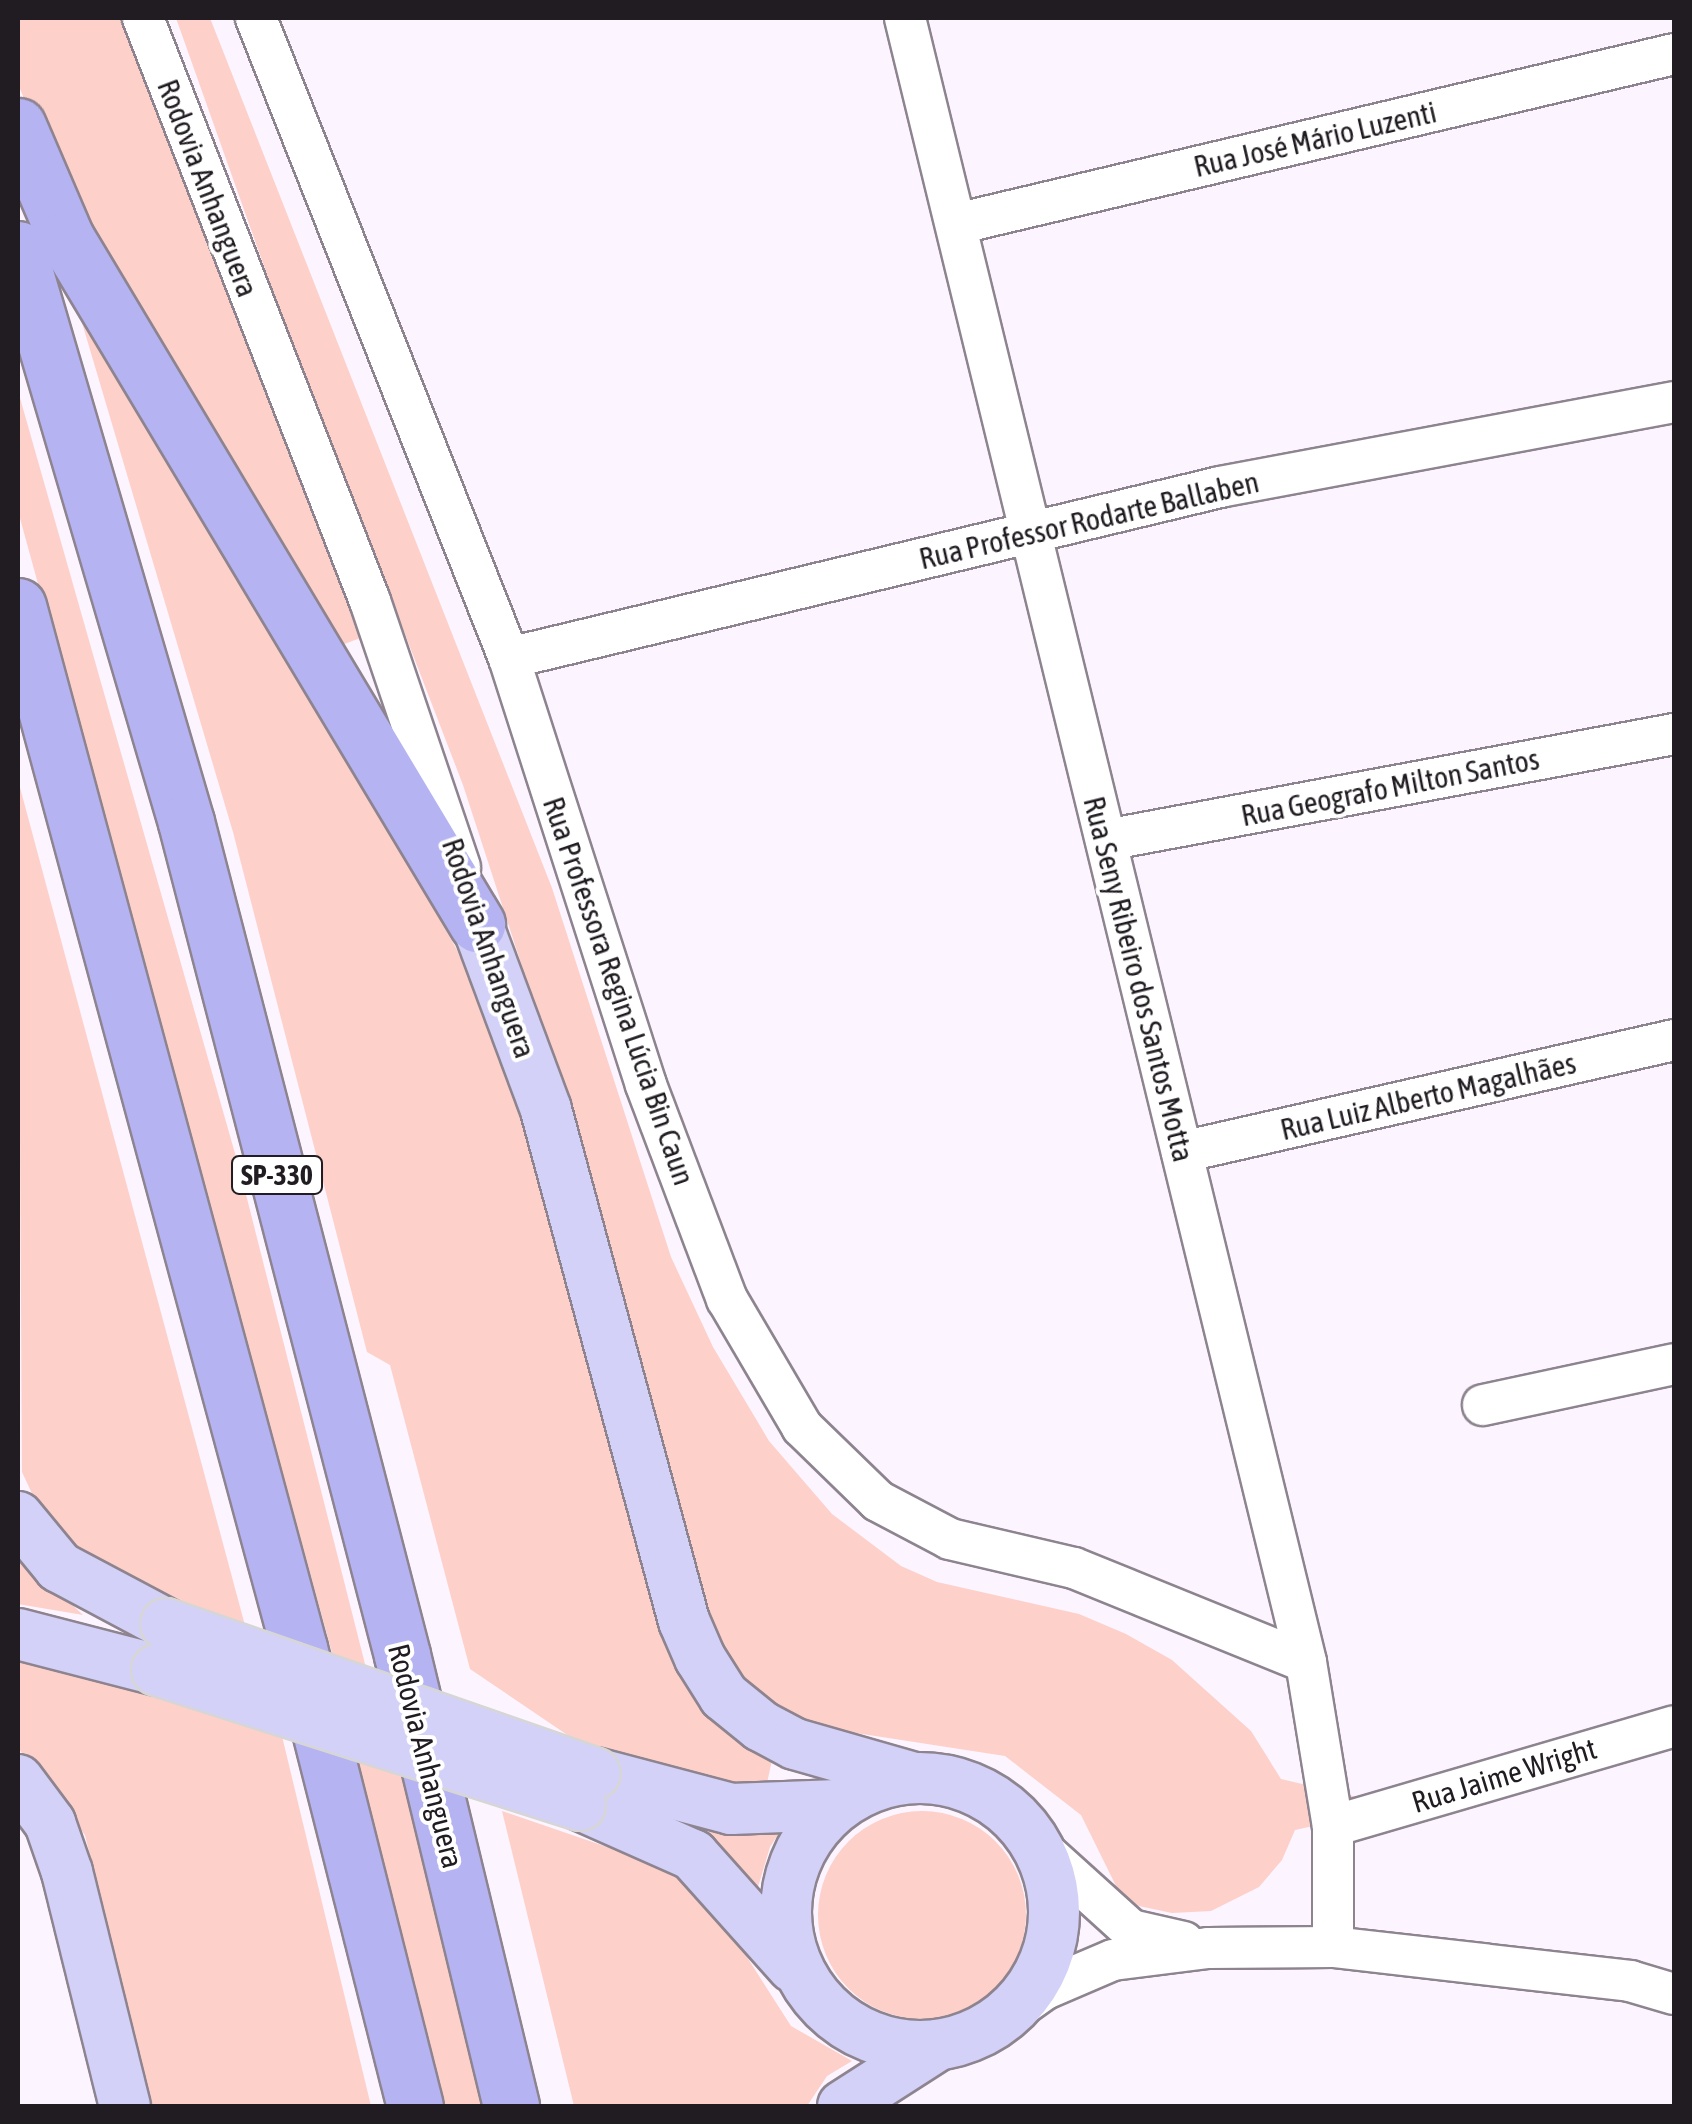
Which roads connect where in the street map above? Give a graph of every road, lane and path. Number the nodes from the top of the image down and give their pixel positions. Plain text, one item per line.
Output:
1 (143, 18) edge
2 (256, 18) edge
3 (905, 18) edge
4 (1674, 54) edge
5 (18, 126) edge
6 (956, 224) junction
7 (18, 250) edge
8 (1674, 402) edge
9 (1030, 533) junction
10 (18, 606) edge
11 (508, 658) junction
12 (1674, 734) edge
13 (1106, 840) junction
14 (477, 924) junction
15 (1674, 1040) edge
16 (1182, 1152) junction
17 (1674, 1364) edge
18 (1482, 1405) dead end
19 (18, 1518) edge
20 (18, 1634) edge
21 (161, 1647) junction
22 (1306, 1662) junction
23 (1674, 1726) edge
24 (910, 1777) junction
25 (18, 1780) edge
26 (588, 1789) junction
27 (838, 1805) junction
28 (1333, 1826) junction
29 (1038, 1846) junction
30 (1333, 1947) junction
31 (1208, 1948) junction
32 (805, 1982) junction
33 (1674, 1994) edge
34 (1006, 2016) junction
35 (938, 2045) junction
36 (125, 2106) edge
37 (416, 2106) edge
38 (511, 2106) edge
39 (843, 2106) edge

1 - 14 street, Rodovia Anhanguera
2 - 11 street, Rua Professora Regina Lúcia Bin Caun
3 - 6 street, Rua Seny Ribeiro dos Santos Motta
4 - 6 street, Rua José Mário Luzenti
5 - 14 highway
6 - 9 street, Rua Seny Ribeiro dos Santos Motta
7 - 38 highway, Rodovia Anhanguera / SP-330
8 - 9 street, Rua Professor Rodarte Ballaben
9 - 11 street, Rua Professor Rodarte Ballaben
9 - 13 street, Rua Seny Ribeiro dos Santos Motta
10 - 37 highway
11 - 22 street, Rua Professora Regina Lúcia Bin Caun
12 - 13 street, Rua Geografo Milton Santos
13 - 16 street, Rua Seny Ribeiro dos Santos Motta
14 - 24 main road, Rodovia Anhanguera
15 - 16 street, Rua Luiz Alberto Magalhães
16 - 22 street, Rua Seny Ribeiro dos Santos Motta
17 - 18 street
19 - 21 main road
20 - 21 main road
21 - 26 main road, bridge
22 - 28 street, Rua Seny Ribeiro dos Santos Motta
23 - 28 street, Rua Jaime Wright
24 - 27 main road
24 - 29 main road
25 - 36 main road
26 - 27 main road
26 - 32 main road
27 - 32 main road
28 - 30 street, Rua Seny Ribeiro dos Santos Motta
29 - 31 street
29 - 34 main road
30 - 31 street
30 - 33 street
31 - 34 street
32 - 35 main road
34 - 35 main road
35 - 39 main road

